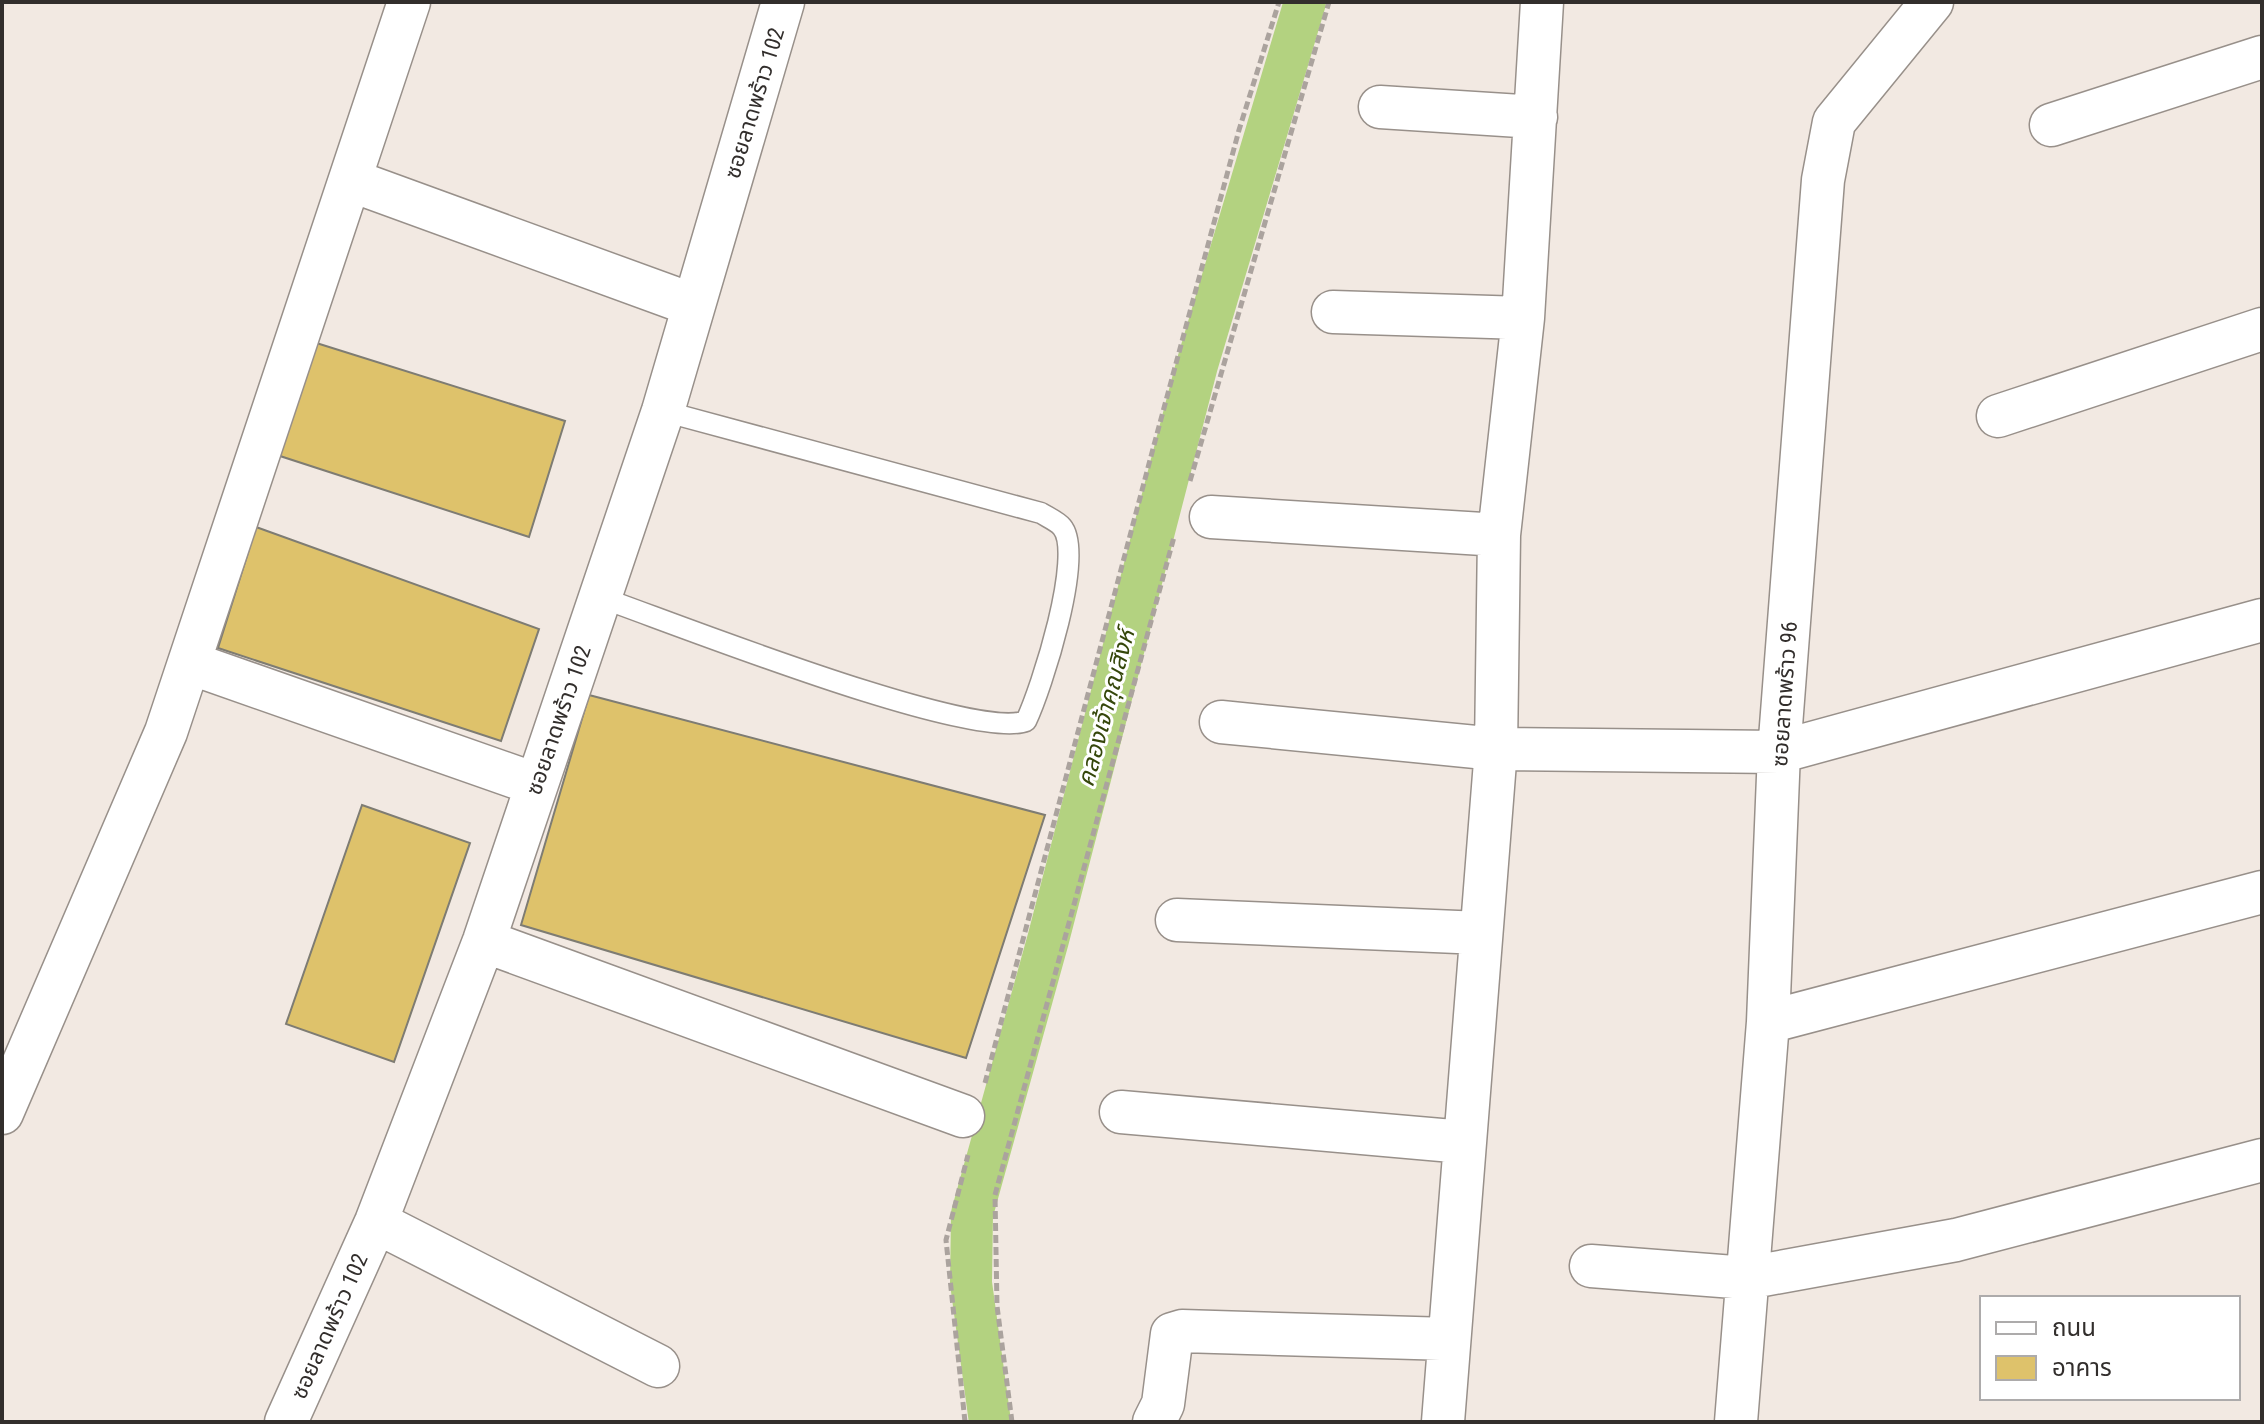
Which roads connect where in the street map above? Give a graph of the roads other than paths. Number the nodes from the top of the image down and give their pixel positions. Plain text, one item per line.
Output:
1 (409, 2) edge
2 (783, 2) edge
3 (1542, 2) edge
4 (1925, 6) edge
5 (2262, 57) edge
6 (1380, 107) dead end
7 (1536, 117) junction
8 (2051, 125) dead end
9 (350, 180) junction
10 (693, 305) junction
11 (1333, 312) dead end
12 (1523, 318) junction
13 (2262, 329) edge
14 (663, 411) junction
15 (1998, 416) dead end
16 (1192, 509) road end
17 (1499, 535) junction
18 (602, 598) junction
19 (2262, 620) edge
20 (190, 663) junction
21 (1221, 722) dead end
22 (1496, 749) junction
23 (1779, 752) junction
24 (535, 784) junction
25 (2262, 892) edge
26 (1177, 920) dead end
27 (1481, 933) junction
28 (484, 941) junction
29 (1768, 1022) junction
30 (1121, 1112) dead end
31 (2, 1113) edge
32 (972, 1117) road end
33 (1464, 1142) junction
34 (2262, 1160) edge
35 (376, 1222) junction
36 (1591, 1266) dead end
37 (1747, 1278) junction
38 (1449, 1339) junction
39 (658, 1366) dead end
40 (286, 1422) edge
41 (1154, 1422) edge
42 (1443, 1422) edge
43 (1736, 1422) edge

1 - 9 street
2 - 10 street, ซอยลาดพร้าว 102
3 - 7 street
4 - 23 street, ซอยลาดพร้าว 96
5 - 8 street
6 - 7 street
7 - 12 street
9 - 10 street
9 - 20 street
10 - 14 street, ซอยลาดพร้าว 102
11 - 12 street
12 - 17 street
13 - 15 street
14 - 18 street, ซอยลาดพร้าว 102
14 - 18 lane
16 - 17 street
17 - 22 street
18 - 24 street, ซอยลาดพร้าว 102
19 - 23 street
20 - 24 street
20 - 31 street
21 - 22 street
22 - 23 street
22 - 27 street
23 - 29 street, ซอยลาดพร้าว 96
24 - 28 street, ซอยลาดพร้าว 102
25 - 29 street
26 - 27 street
27 - 33 street
28 - 32 street
28 - 35 street, ซอยลาดพร้าว 102
29 - 37 street, ซอยลาดพร้าว 96
30 - 33 street
33 - 38 street
34 - 37 street
35 - 39 street
35 - 40 street, ซอยลาดพร้าว 102
36 - 37 street
37 - 43 street, ซอยลาดพร้าว 96
38 - 41 street
38 - 42 street

